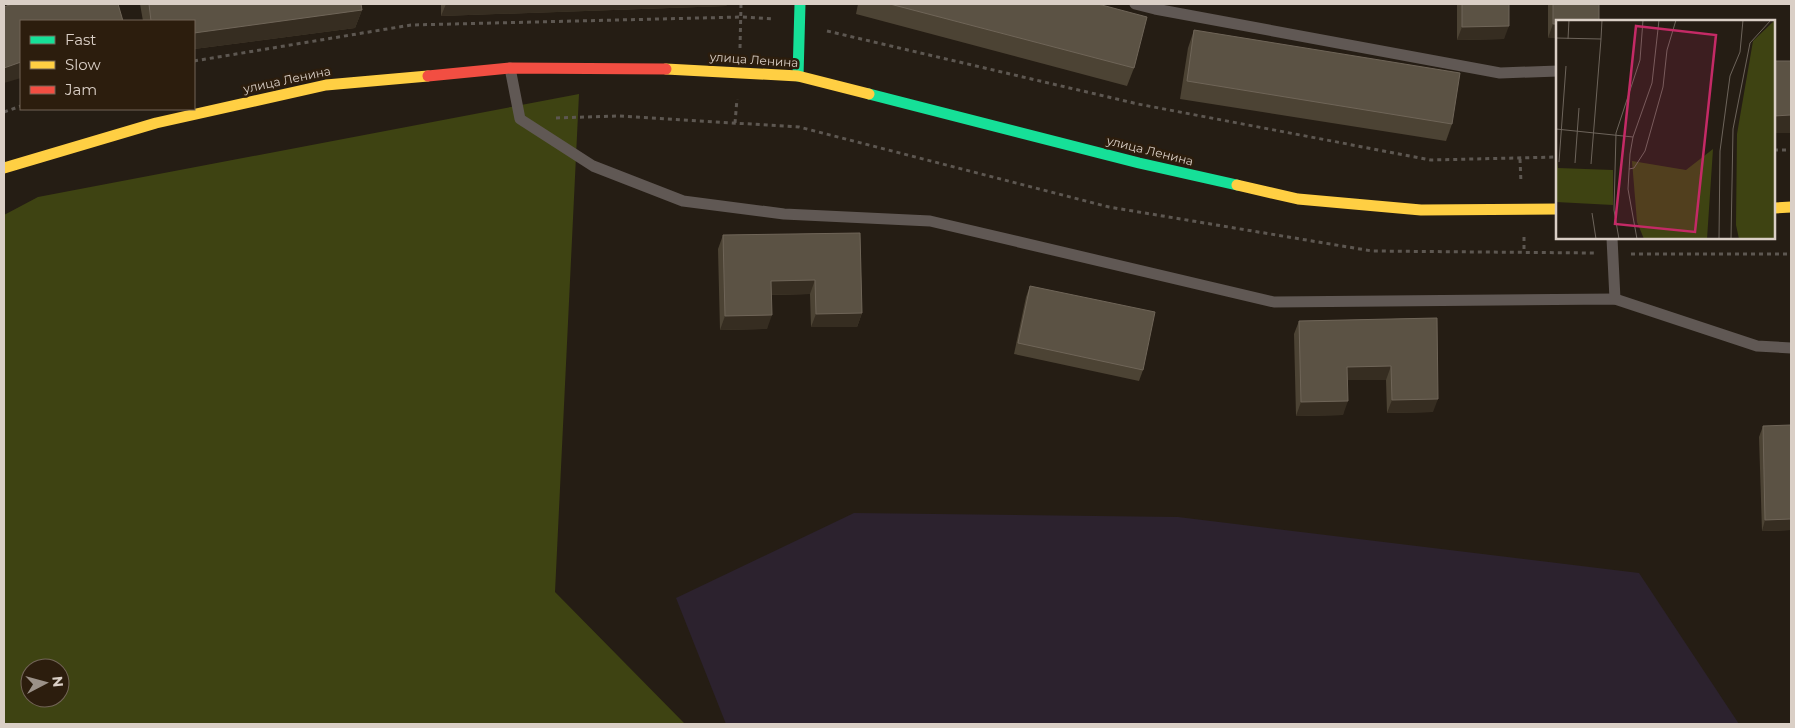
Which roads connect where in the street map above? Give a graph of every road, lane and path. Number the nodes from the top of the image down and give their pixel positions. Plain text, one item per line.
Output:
1 (741, 4) edge
2 (800, 4) edge
3 (1135, 4) edge
4 (741, 17) junction
5 (800, 20) junction
6 (195, 61) edge
7 (510, 68) junction
8 (1556, 71) edge
9 (739, 72) junction
10 (798, 76) junction
11 (20, 106) edge
12 (4, 112) edge
13 (520, 119) junction
14 (1775, 150) edge
15 (1791, 150) edge
16 (1556, 157) edge
17 (4, 168) edge
18 (1775, 208) edge
19 (1791, 208) edge
20 (1556, 209) edge
21 (1612, 239) edge
22 (1613, 254) junction
23 (1791, 254) edge
24 (1616, 299) junction
25 (1791, 348) edge

1 - 4 path
2 - 5 main road
3 - 8 lane
4 - 5 path
4 - 6 path
4 - 9 path
5 - 10 main road
5 - 16 path
7 - 9 main road, улица Ленина
7 - 13 lane
7 - 17 main road, улица Ленина
9 - 10 main road, улица Ленина
10 - 20 main road, улица Ленина
11 - 12 path
13 - 22 path
13 - 24 lane
14 - 15 path
18 - 19 main road
21 - 22 lane
22 - 23 path
22 - 24 lane
24 - 25 lane

